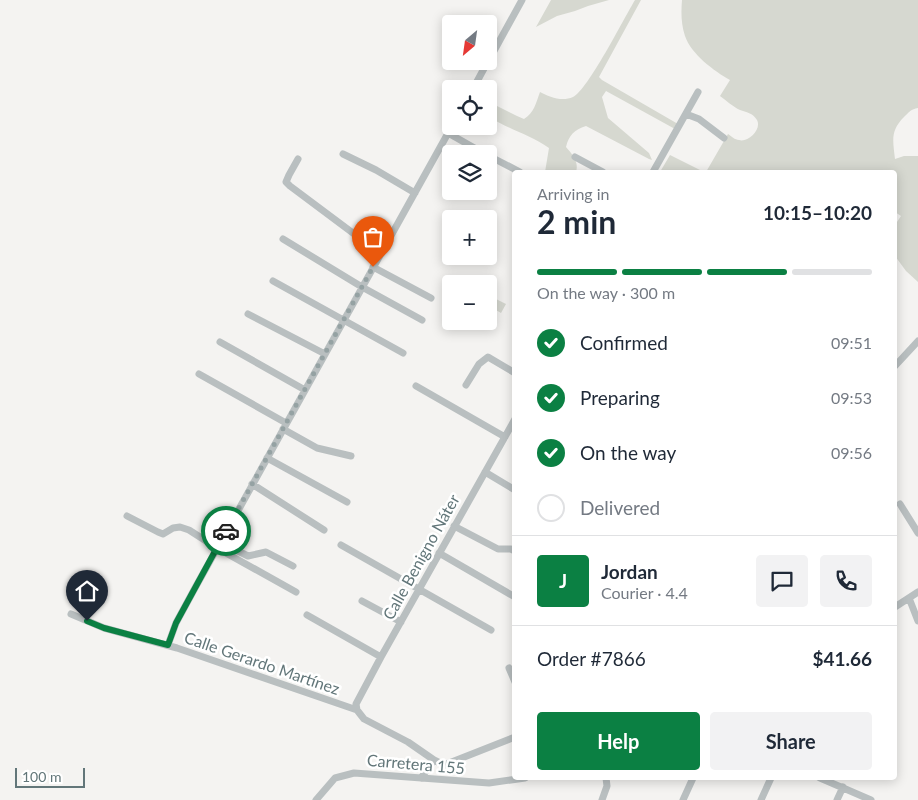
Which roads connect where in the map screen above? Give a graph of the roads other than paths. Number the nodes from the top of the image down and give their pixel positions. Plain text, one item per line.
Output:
1 (522, 0) edge
2 (498, 43) edge
3 (698, 92) dead end
4 (686, 114) junction
5 (447, 135) edge
6 (457, 135) edge
7 (724, 138) dead end
8 (472, 145) edge
9 (343, 154) dead end
10 (575, 157) dead end
11 (298, 159) dead end
12 (497, 160) edge
13 (516, 170) edge
14 (599, 170) edge
15 (654, 170) edge
16 (415, 193) junction
17 (283, 239) dead end
18 (380, 254) junction
19 (373, 267) junction
20 (273, 281) dead end
21 (362, 287) junction
22 (431, 298) dead end
23 (248, 314) dead end
24 (344, 320) junction
25 (422, 320) dead end
26 (918, 341) edge
27 (220, 342) dead end
28 (403, 353) dead end
29 (324, 354) junction
30 (897, 364) edge
31 (512, 371) edge
32 (199, 374) dead end
33 (466, 385) dead end
34 (416, 386) dead end
35 (305, 390) junction
36 (512, 425) edge
37 (285, 426) junction
38 (505, 437) junction
39 (351, 456) dead end
40 (267, 458) junction
41 (485, 472) junction
42 (252, 484) junction
43 (512, 488) edge
44 (347, 502) dead end
45 (900, 504) dead end
46 (127, 516) dead end
47 (454, 526) junction
48 (324, 530) dead end
49 (918, 533) edge
50 (341, 544) dead end
51 (218, 545) junction
52 (512, 550) edge
53 (439, 553) junction
54 (293, 566) dead end
55 (420, 589) junction
56 (296, 592) dead end
57 (918, 592) edge
58 (512, 595) edge
59 (909, 598) junction
60 (362, 601) dead end
61 (897, 607) edge
62 (70, 614) dead end
63 (307, 615) dead end
64 (918, 621) edge
65 (400, 622) junction
66 (491, 630) dead end
67 (168, 645) junction
68 (381, 657) junction
69 (509, 668) dead end
70 (512, 675) edge
71 (356, 710) junction
72 (512, 738) edge
73 (434, 760) junction
74 (421, 778) junction
75 (512, 780) edge
76 (606, 780) edge
77 (692, 780) edge
78 (770, 780) edge
79 (825, 780) edge
80 (843, 788) junction
81 (316, 800) edge
82 (602, 800) edge
83 (683, 800) edge
84 (761, 800) edge
85 (837, 800) edge
86 (871, 800) edge

1 - 2 street
3 - 4 street
4 - 7 street
4 - 15 street
5 - 16 street
6 - 8 street
9 - 16 street
10 - 14 street
11 - 18 street
12 - 13 street
16 - 18 street
17 - 21 street
18 - 19 street
19 - 21 street
19 - 22 street
20 - 24 street
21 - 24 street
21 - 25 street
23 - 29 street
24 - 28 street
24 - 29 street
26 - 30 street
27 - 35 street
29 - 35 street
31 - 33 street
32 - 37 street
34 - 38 street
35 - 37 street
36 - 38 street, Calle Benigno Náter
37 - 39 street
37 - 40 street
38 - 41 street, Calle Benigno Náter
40 - 42 street
40 - 44 street
41 - 43 street
41 - 47 street, Calle Benigno Náter
42 - 48 street
42 - 51 street
45 - 49 street
46 - 51 street
47 - 52 street
47 - 53 street, Calle Benigno Náter
50 - 55 street
51 - 54 street
51 - 56 street
51 - 67 street
53 - 55 street, Calle Benigno Náter
53 - 58 street
55 - 65 street, Calle Benigno Náter
55 - 66 street
57 - 59 street
59 - 61 street
59 - 64 street
60 - 65 street
62 - 67 street, Calle Gerardo Martínez
63 - 68 street
65 - 68 street, Calle Benigno Náter
67 - 71 street, Calle Gerardo Martínez
68 - 71 street, Calle Benigno Náter
69 - 70 street
71 - 73 street, Calle Gerardo Martínez
72 - 73 street
73 - 74 street
74 - 75 street, Carretera 155
74 - 81 street, Carretera 155
76 - 82 street
77 - 83 street
78 - 84 street
79 - 80 street
80 - 85 street
80 - 86 street

